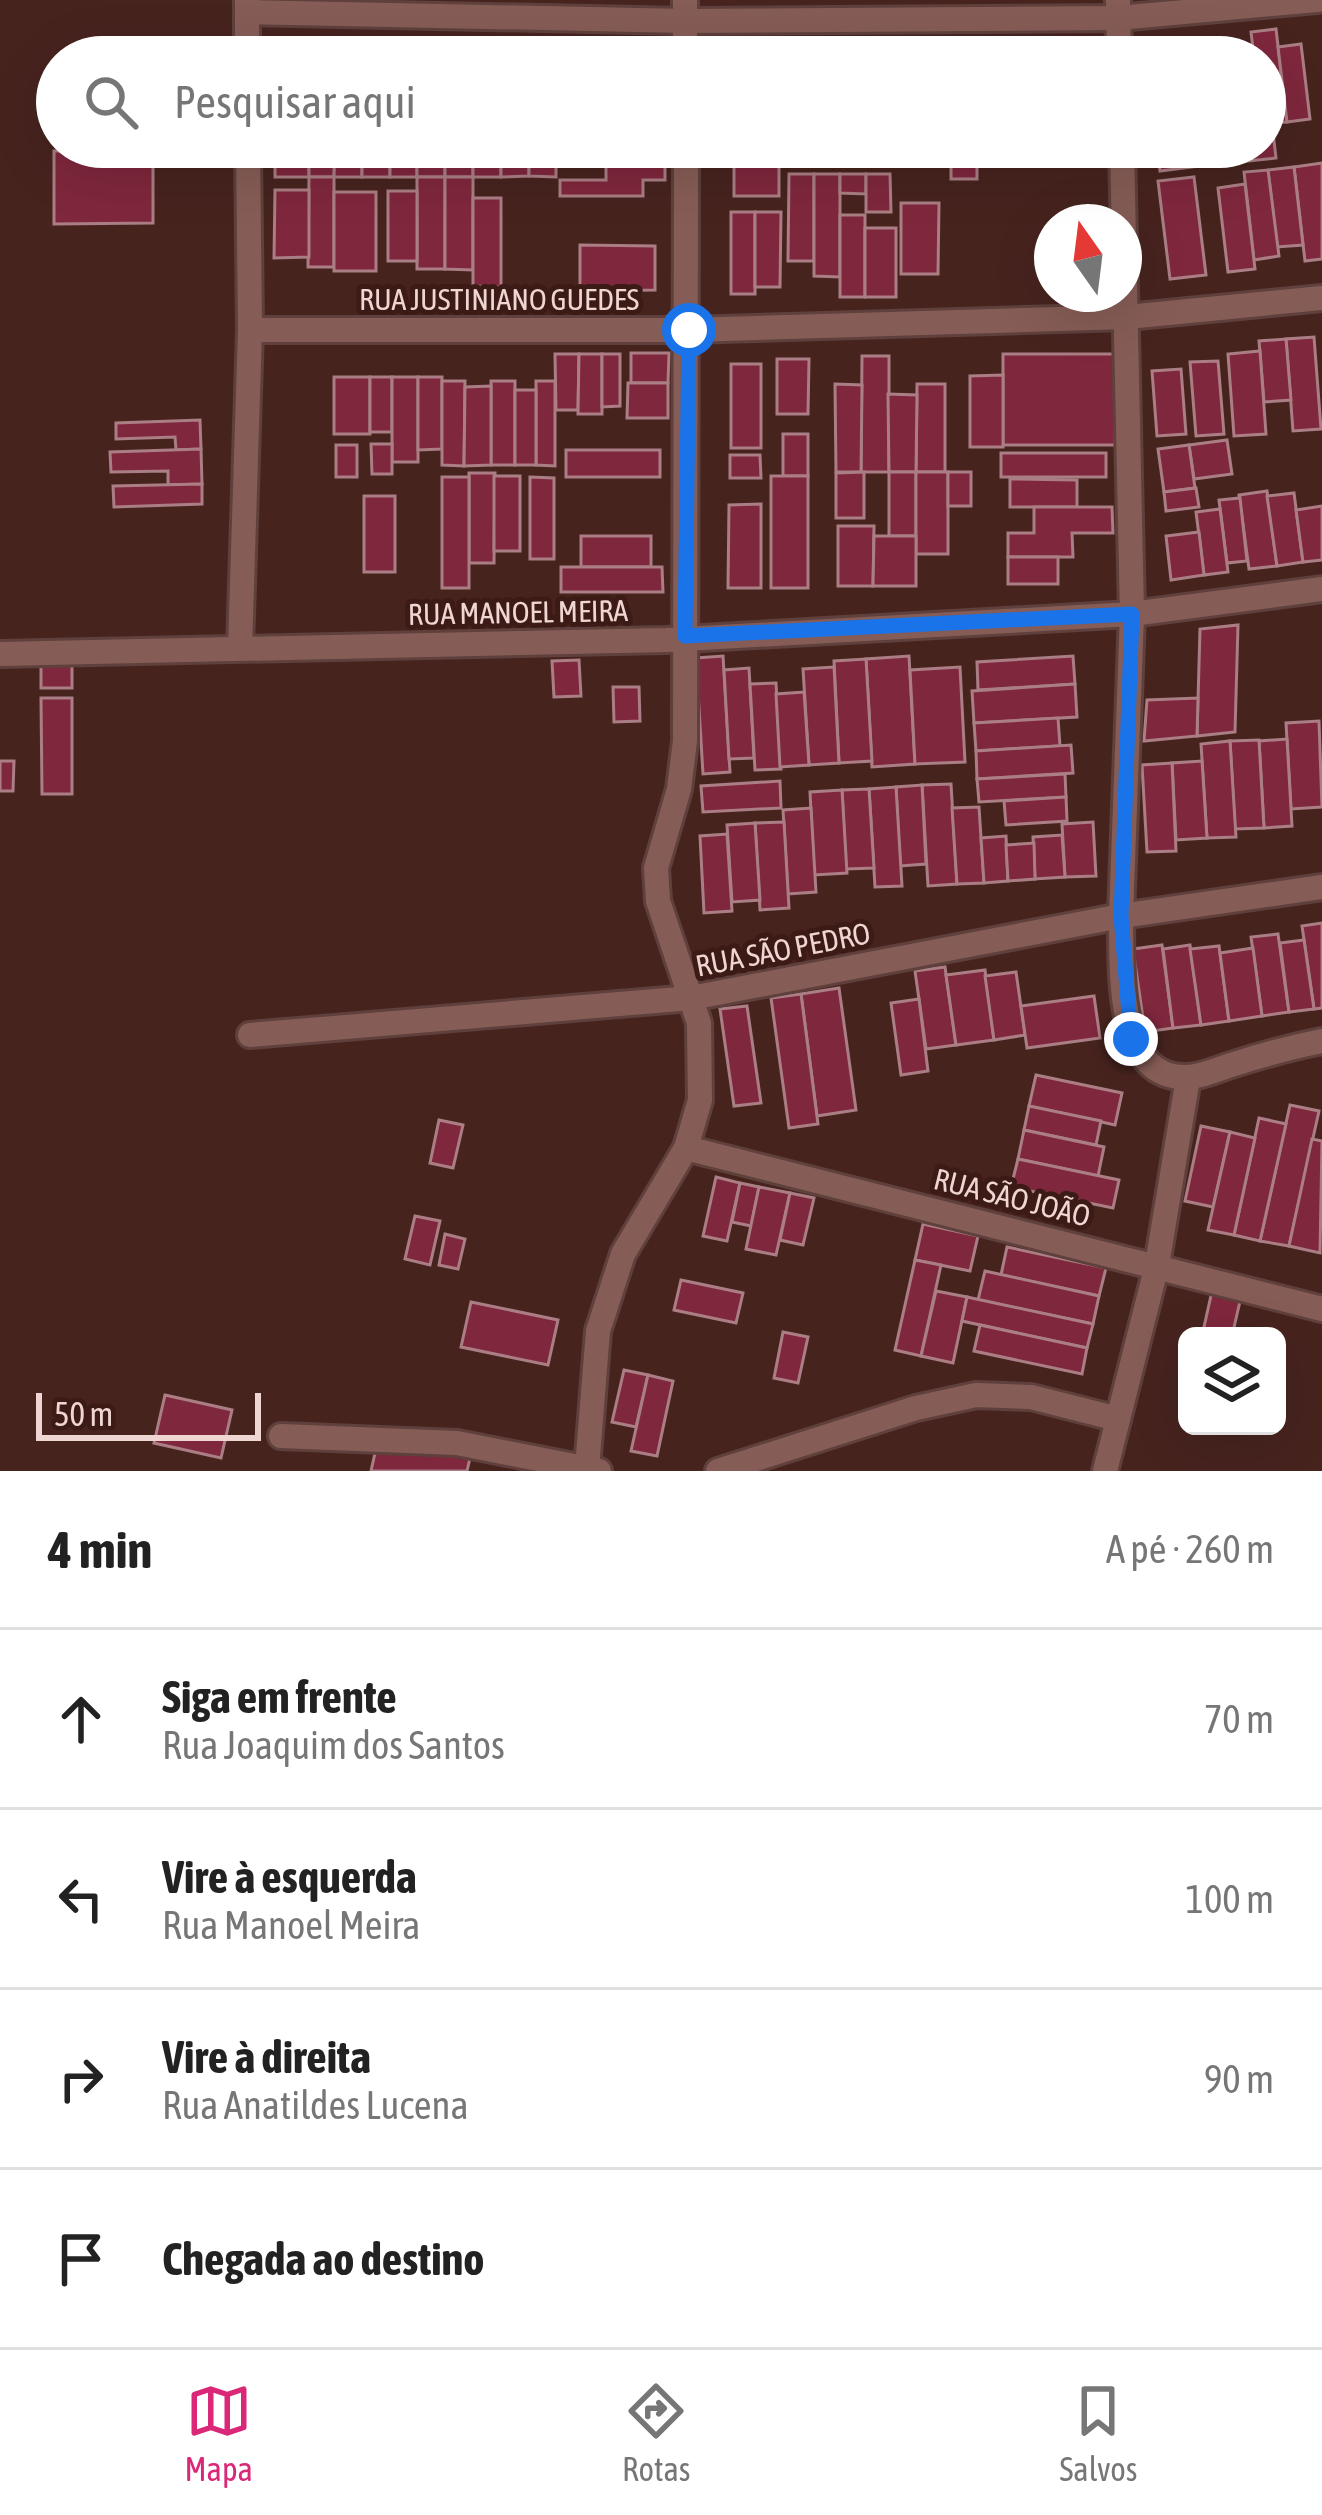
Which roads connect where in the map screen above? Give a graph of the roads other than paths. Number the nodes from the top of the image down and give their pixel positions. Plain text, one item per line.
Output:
1 (1318, 0) edge
2 (247, 6) edge
3 (1118, 9) edge
4 (685, 10) edge
5 (248, 36) edge
6 (248, 168) edge
7 (686, 168) edge
8 (1123, 168) edge
9 (1322, 298) edge
10 (1127, 317) junction
11 (250, 330) junction
12 (689, 330) junction
13 (1322, 589) edge
14 (1132, 614) junction
15 (685, 636) junction
16 (240, 648) junction
17 (0, 654) edge
18 (1322, 887) edge
19 (1121, 916) junction
20 (691, 998) junction
21 (250, 1035) dead end
22 (1322, 1041) edge
23 (1188, 1078) junction
24 (686, 1148) junction
25 (1157, 1265) junction
26 (1322, 1309) edge
27 (1118, 1419) junction
28 (281, 1436) dead end
29 (593, 1469) edge
30 (718, 1471) edge
31 (1105, 1471) edge

1 - 3 street
2 - 4 street
2 - 5 street
3 - 4 street
6 - 11 street
7 - 12 street
8 - 10 street
9 - 10 street, RUA JUSTINIANO GUEDES
10 - 12 street, RUA JUSTINIANO GUEDES
10 - 14 street
11 - 12 street, RUA JUSTINIANO GUEDES
11 - 16 street
12 - 15 street
13 - 14 street, RUA MANOEL MEIRA
14 - 15 street, RUA MANOEL MEIRA
14 - 19 street
15 - 16 street, RUA MANOEL MEIRA
15 - 20 street
16 - 17 street, RUA MANOEL MEIRA
18 - 19 street, RUA SÃO PEDRO
19 - 20 street, RUA SÃO PEDRO
19 - 23 street
20 - 21 street, RUA SÃO PEDRO
20 - 24 street
22 - 23 street
23 - 25 street
24 - 25 street, RUA SÃO JOÃO
24 - 29 street
25 - 26 street, RUA SÃO JOÃO
25 - 27 street
27 - 30 street
27 - 31 street
28 - 29 street

